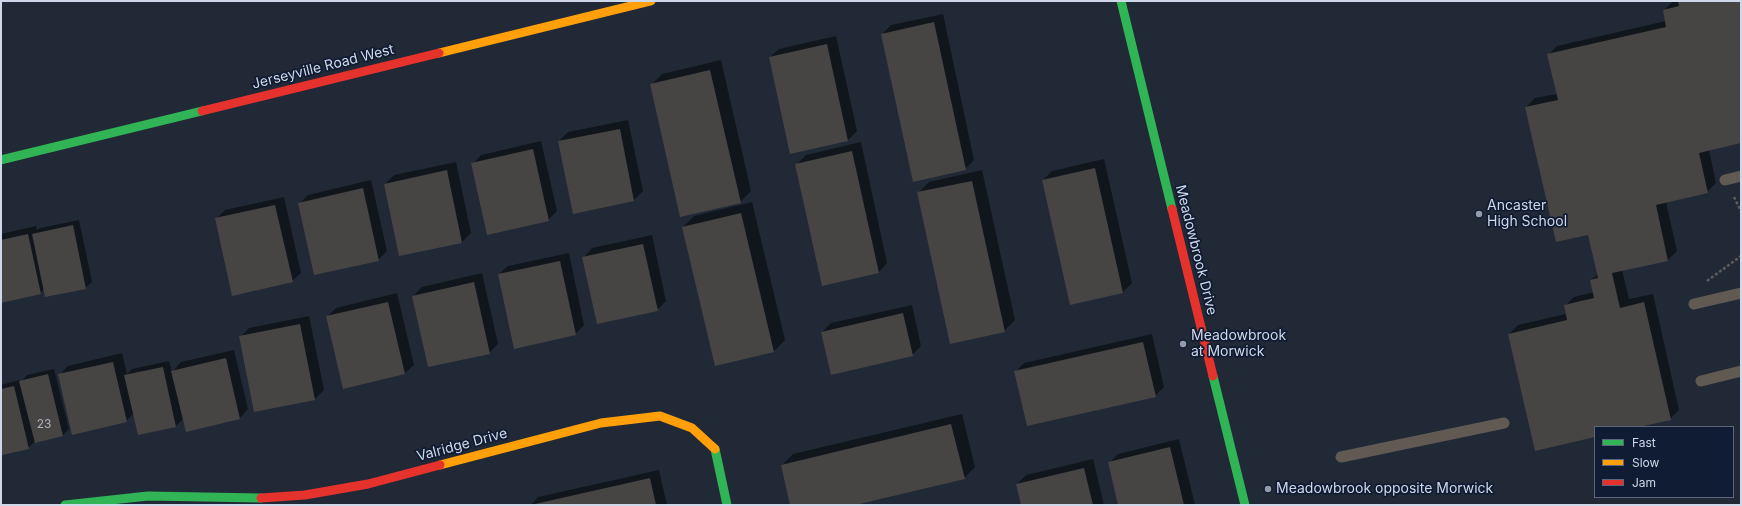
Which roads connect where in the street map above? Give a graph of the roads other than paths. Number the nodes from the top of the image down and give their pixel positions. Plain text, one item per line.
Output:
1 (651, 1) edge
2 (1121, 1) edge
3 (1, 160) edge
4 (1741, 176) edge
5 (1725, 180) dead end
6 (1741, 292) edge
7 (1694, 304) dead end
8 (1741, 371) edge
9 (1701, 381) dead end
10 (1504, 424) dead end
11 (1341, 457) dead end
12 (65, 505) edge
13 (727, 505) edge
14 (1245, 505) edge

1 - 3 street, Jerseyville Road West
2 - 14 street, Meadowbrook Drive
4 - 5 lane
6 - 7 lane
8 - 9 lane
10 - 11 lane
12 - 13 street, Valridge Drive

